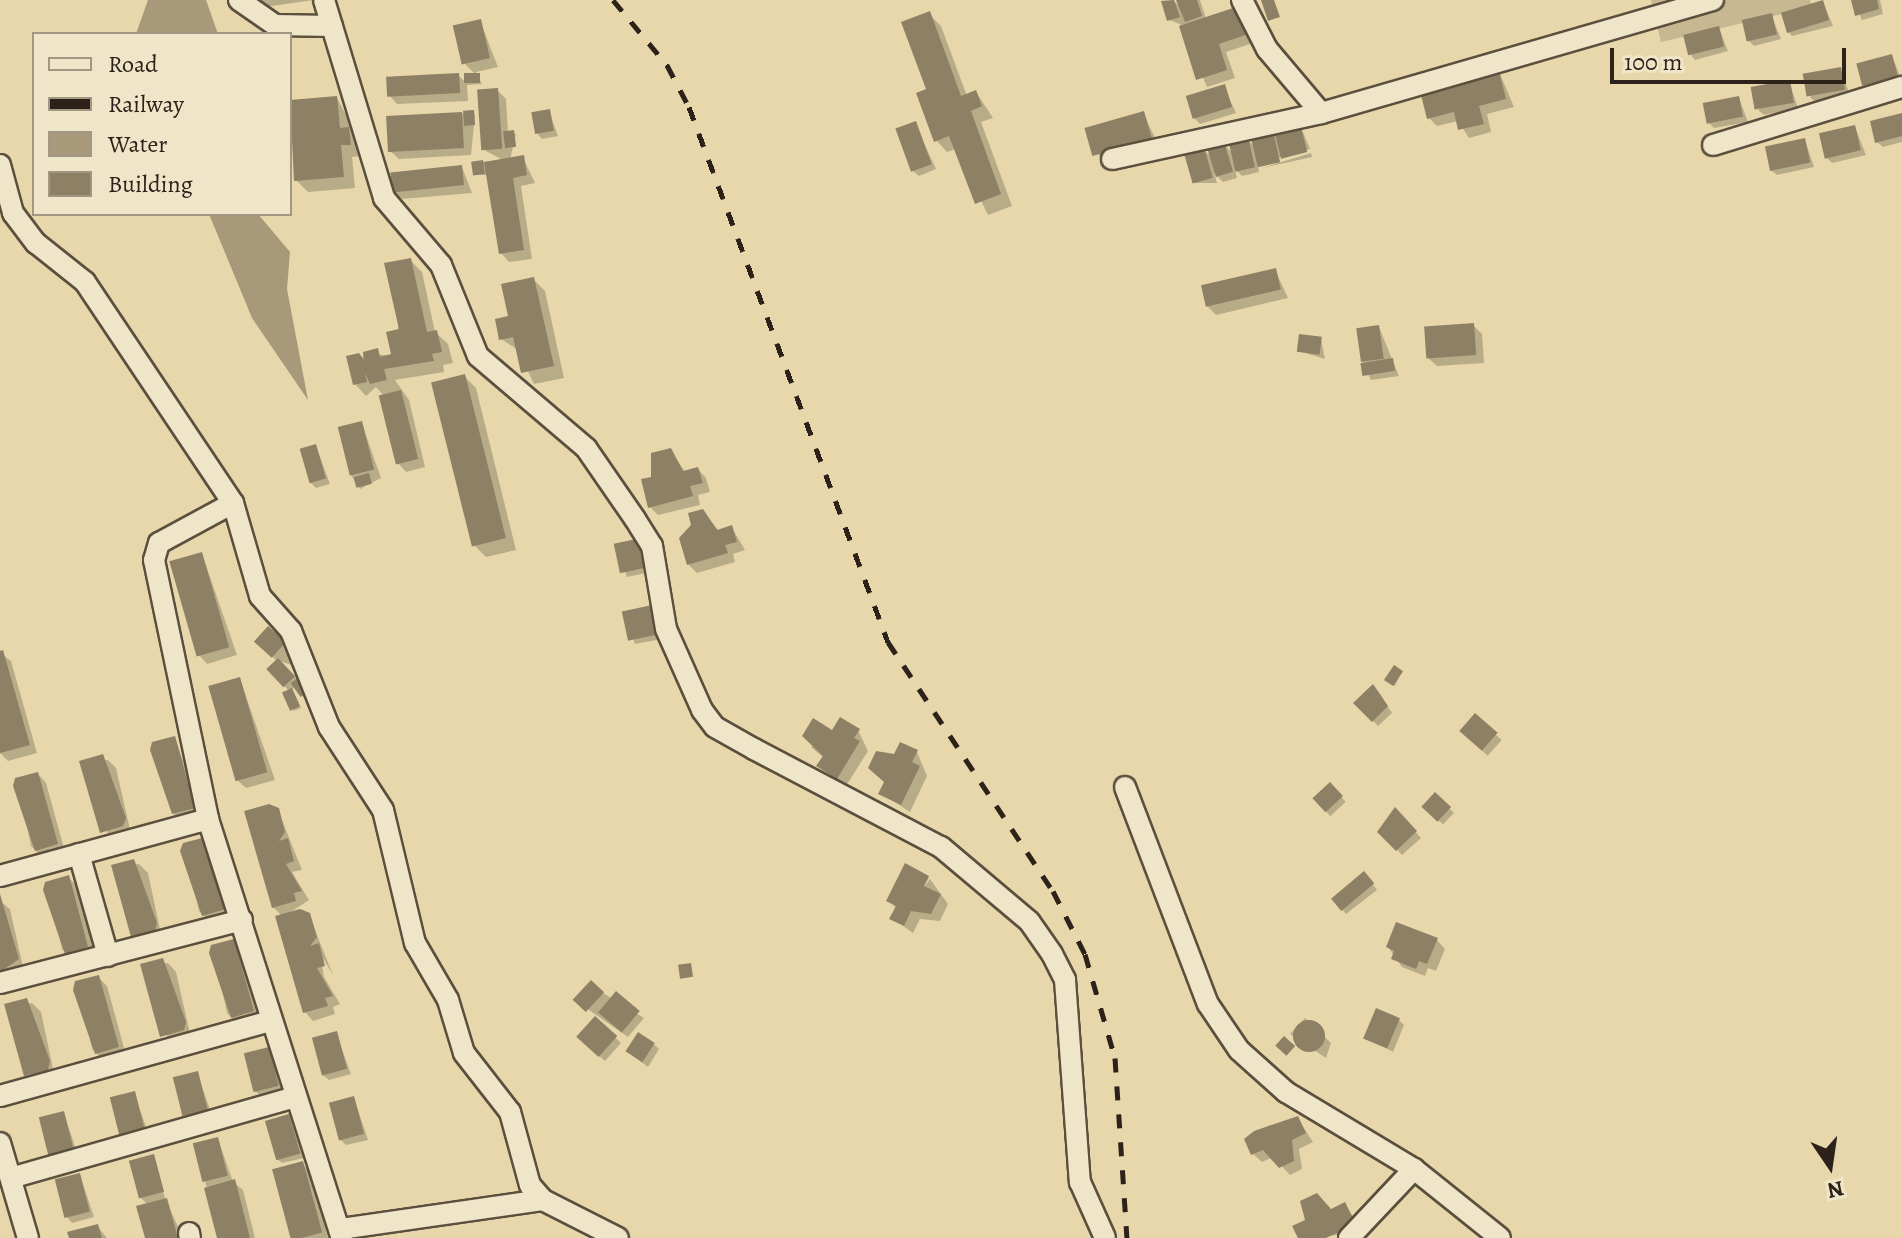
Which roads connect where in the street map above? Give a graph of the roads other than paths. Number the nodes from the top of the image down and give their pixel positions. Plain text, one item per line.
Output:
1 (239, 0) edge
2 (324, 0) edge
3 (1242, 0) edge
4 (1713, 0) edge
5 (332, 26) junction
6 (1902, 87) edge
7 (1321, 113) junction
8 (1713, 145) dead end
9 (1112, 159) dead end
10 (0, 165) edge
11 (233, 503) junction
12 (1125, 787) dead end
13 (208, 819) junction
14 (79, 854) junction
15 (0, 876) edge
16 (242, 920) junction
17 (108, 956) junction
18 (0, 983) edge
19 (271, 1021) junction
20 (0, 1096) edge
21 (296, 1097) junction
22 (0, 1143) edge
23 (1414, 1169) junction
24 (11, 1178) junction
25 (543, 1200) junction
26 (342, 1234) edge
27 (28, 1238) edge
28 (618, 1238) edge
29 (1105, 1238) edge
30 (1349, 1238) edge
31 (1500, 1238) edge

1 - 5 street
2 - 5 street
3 - 7 street
4 - 7 street
5 - 29 street
6 - 8 street
7 - 9 street
10 - 11 street
11 - 13 street
11 - 25 street
12 - 23 street
13 - 14 street
13 - 16 street
14 - 15 street
14 - 17 street
16 - 17 street
16 - 19 street
17 - 18 street
19 - 20 street
19 - 21 street
21 - 24 street
21 - 26 street
22 - 24 street
23 - 30 street
23 - 31 street
24 - 27 street
25 - 26 street
25 - 28 street

